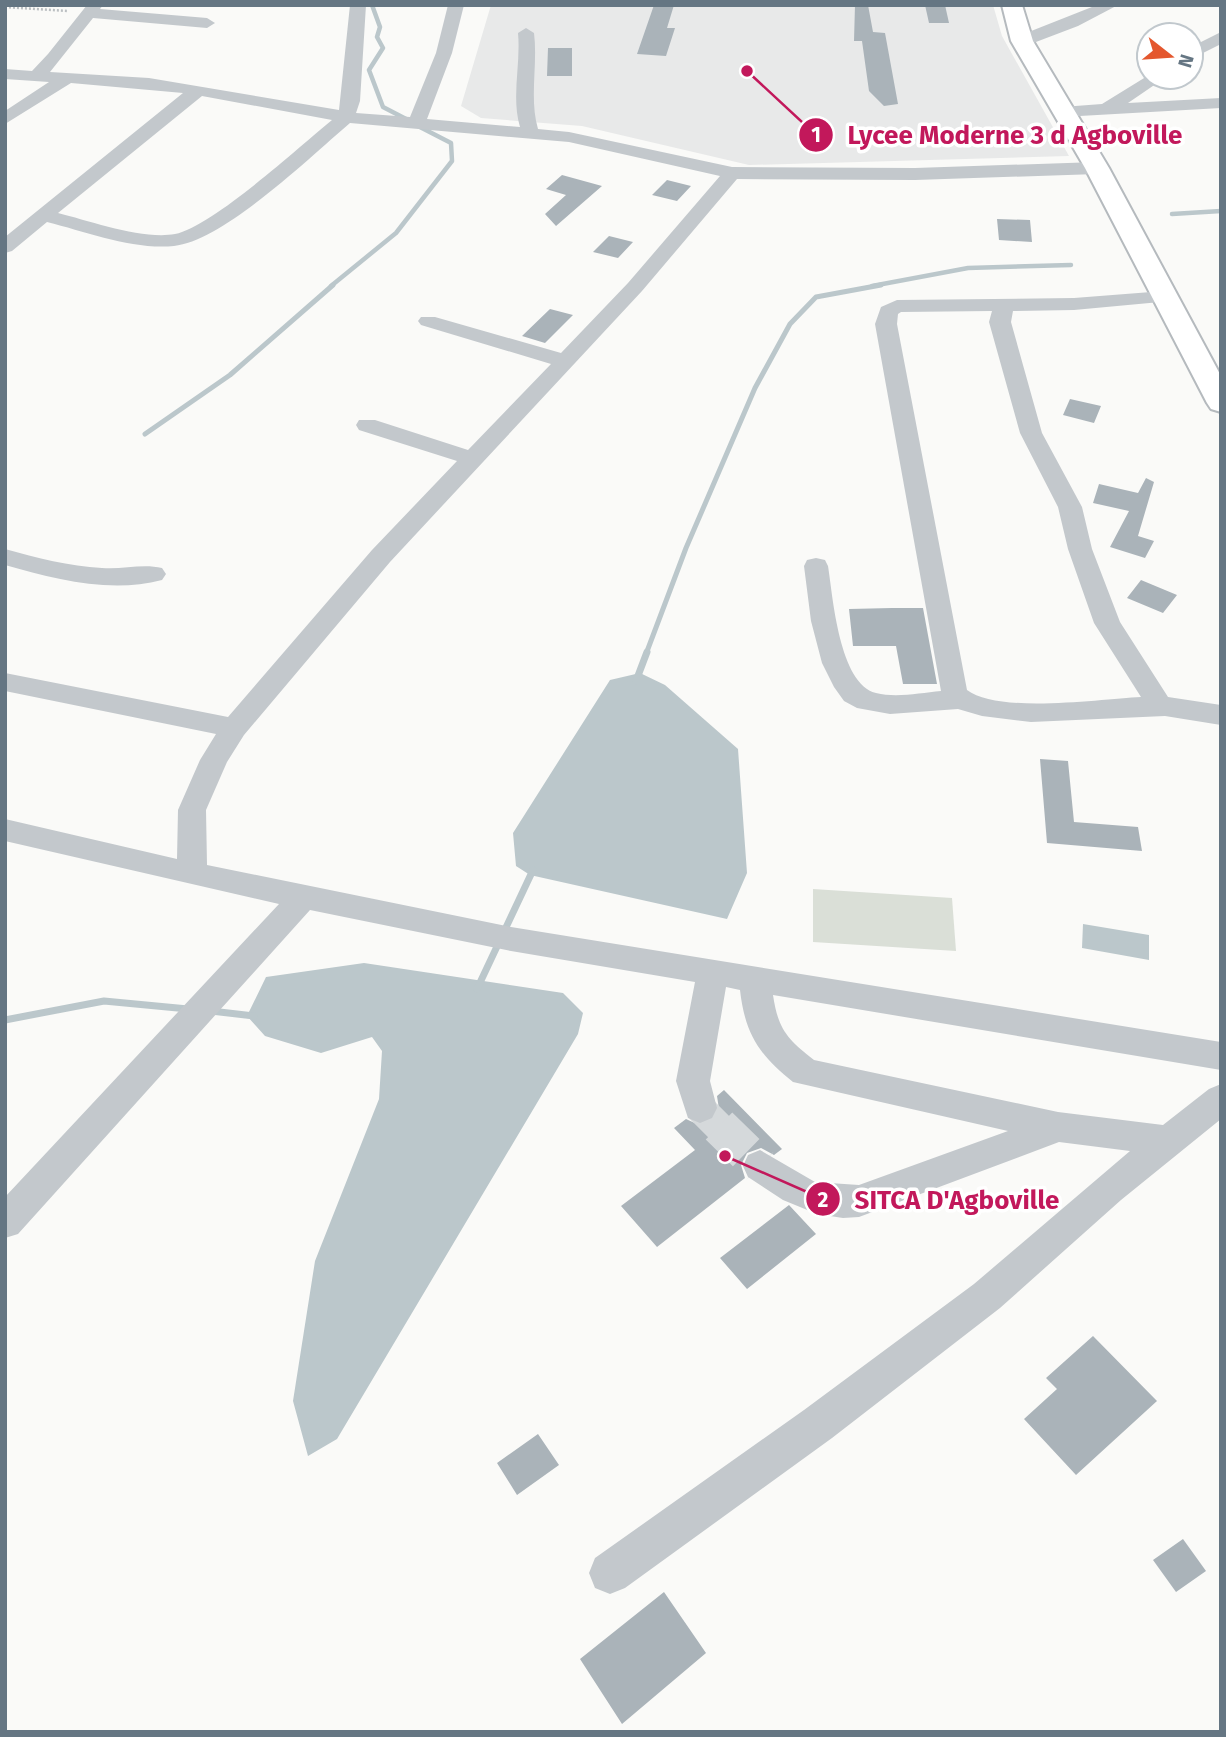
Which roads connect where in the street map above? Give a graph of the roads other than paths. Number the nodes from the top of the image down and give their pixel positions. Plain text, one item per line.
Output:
1 (358, 5) edge
2 (456, 5) edge
3 (1012, 5) edge
4 (1110, 5) edge
5 (92, 9) edge
6 (207, 23) dead end
7 (526, 33) dead end
8 (1221, 37) edge
9 (1022, 41) junction
10 (1205, 46) edge
11 (5, 74) edge
12 (36, 76) junction
13 (67, 78) junction
14 (198, 90) junction
15 (1135, 91) edge
16 (1221, 103) edge
17 (1105, 110) junction
18 (1062, 112) junction
19 (346, 117) junction
20 (5, 119) edge
21 (416, 124) junction
22 (531, 134) junction
23 (1097, 168) junction
24 (732, 173) junction
25 (44, 216) junction
26 (5, 247) edge
27 (1164, 298) junction
28 (1004, 305) junction
29 (428, 321) dead end
30 (565, 361) junction
31 (1221, 403) edge
32 (367, 425) dead end
33 (473, 459) junction
34 (5, 558) edge
35 (816, 566) dead end
36 (153, 573) dead end
37 (5, 682) edge
38 (958, 699) junction
39 (1160, 706) junction
40 (1221, 715) edge
41 (234, 729) junction
42 (5, 830) edge
43 (192, 874) junction
44 (303, 898) junction
45 (713, 973) junction
46 (755, 980) junction
47 (1221, 1056) edge
48 (1221, 1099) edge
49 (700, 1108) tunnel mouth
50 (1058, 1128) junction
51 (1169, 1141) junction
52 (760, 1166) tunnel mouth
53 (5, 1222) edge
54 (610, 1573) dead end

1 - 19 street
2 - 21 street
3 - 9 main road
4 - 9 street
5 - 6 street
5 - 12 street
7 - 22 street
8 - 10 street
9 - 18 main road
11 - 12 street
12 - 13 street
13 - 14 street
13 - 20 street
14 - 19 street
14 - 25 street
15 - 17 street
16 - 17 street
17 - 18 street
18 - 23 main road
19 - 21 street
19 - 25 street
21 - 22 street
22 - 24 street
23 - 24 street
23 - 27 main road
24 - 30 street
25 - 26 street
27 - 28 street
27 - 31 main road
28 - 38 street
28 - 39 street
29 - 30 street
30 - 33 street
32 - 33 street
33 - 41 street
34 - 36 street
35 - 38 street
37 - 41 street
38 - 39 street
39 - 40 street
41 - 43 street
42 - 43 street
43 - 44 street
44 - 45 street
44 - 53 street
45 - 46 street
45 - 49 street
46 - 47 street
46 - 50 street
48 - 51 street
50 - 51 street
50 - 52 street
51 - 54 street

